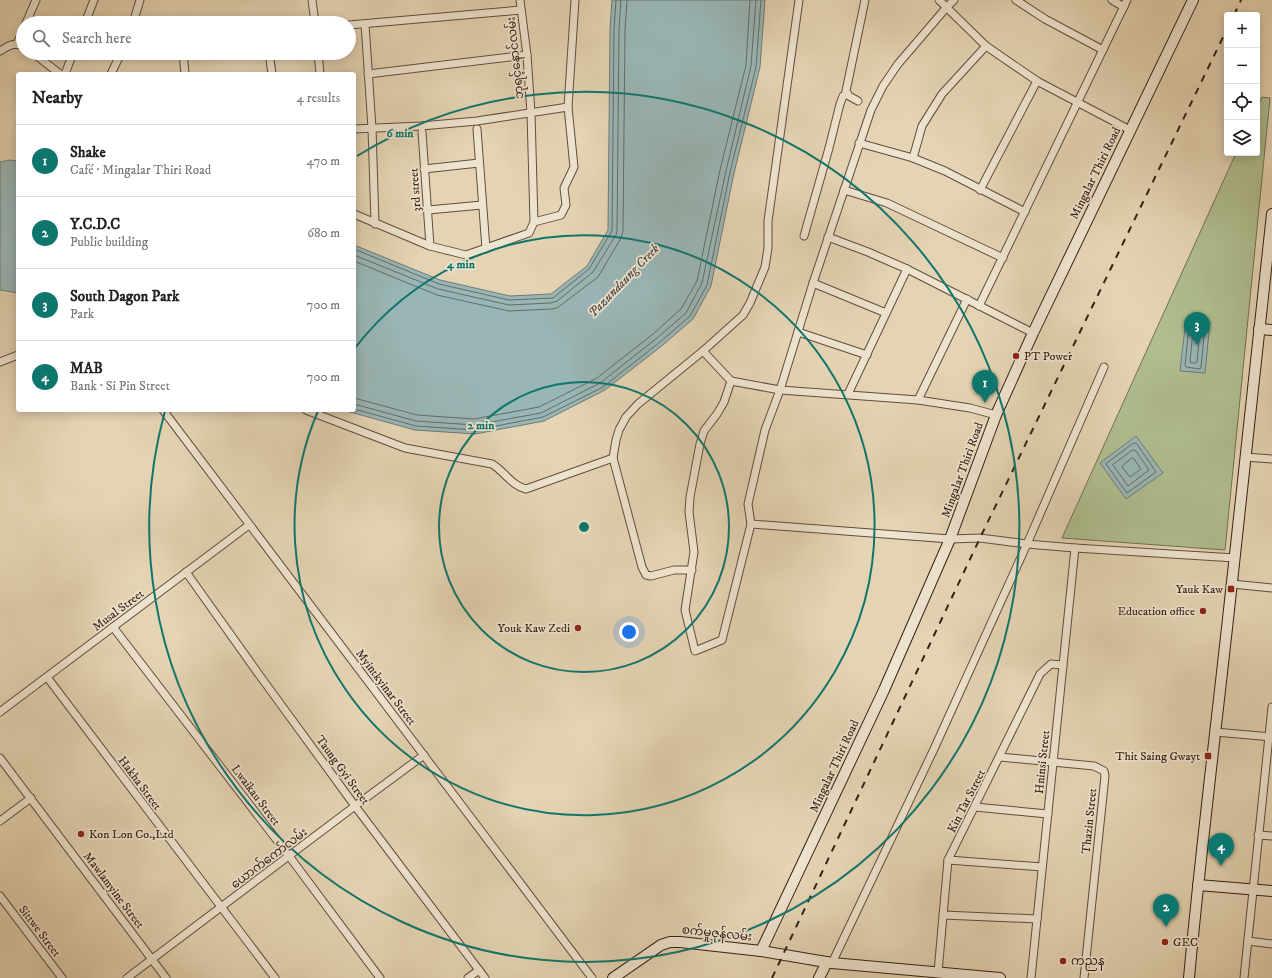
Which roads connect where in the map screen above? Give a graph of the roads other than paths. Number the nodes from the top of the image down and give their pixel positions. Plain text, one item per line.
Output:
1 (36, 0) edge
2 (94, 0) edge
3 (140, 0) edge
4 (312, 0) edge
5 (520, 0) edge
6 (575, 0) edge
7 (798, 0) edge
8 (865, 0) edge
9 (940, 0) edge
10 (954, 0) edge
11 (1016, 0) edge
12 (1112, 0) edge
13 (1193, 0) edge
14 (1126, 4) edge
15 (946, 8) junction
16 (521, 10) junction
17 (29, 16) edge
18 (88, 16) edge
19 (135, 16) edge
20 (314, 16) edge
21 (365, 24) junction
22 (356, 25) edge
23 (16, 45) edge
24 (986, 46) junction
25 (1103, 50) junction
26 (0, 51) edge
27 (527, 55) junction
28 (42, 60) edge
29 (70, 60) edge
30 (118, 60) edge
31 (184, 60) edge
32 (270, 60) edge
33 (319, 60) edge
34 (57, 72) edge
35 (66, 72) edge
36 (112, 72) edge
37 (185, 72) edge
38 (272, 72) edge
39 (320, 72) edge
40 (368, 74) junction
41 (1037, 81) junction
42 (847, 93) junction
43 (858, 101) dead end
44 (1078, 102) junction
45 (568, 107) junction
46 (531, 113) junction
47 (372, 128) junction
48 (356, 129) edge
49 (477, 129) dead end
50 (1130, 130) junction
51 (422, 132) dead end
52 (860, 143) junction
53 (913, 158) junction
54 (479, 163) junction
55 (424, 169) junction
56 (844, 190) junction
57 (980, 190) junction
58 (482, 205) junction
59 (428, 210) junction
60 (1025, 212) junction
61 (1272, 214) edge
62 (356, 215) edge
63 (534, 222) junction
64 (375, 224) junction
65 (804, 236) dead end
66 (828, 237) junction
67 (430, 246) junction
68 (486, 249) junction
69 (1003, 258) junction
70 (907, 269) junction
71 (813, 283) junction
72 (967, 299) junction
73 (979, 306) junction
74 (886, 313) junction
75 (1258, 329) junction
76 (1272, 330) edge
77 (798, 332) junction
78 (1033, 333) junction
79 (703, 351) junction
80 (866, 355) junction
81 (16, 356) edge
82 (0, 362) edge
83 (1104, 367) dead end
84 (731, 381) junction
85 (780, 390) junction
86 (848, 394) junction
87 (918, 400) junction
88 (164, 412) edge
89 (311, 412) edge
90 (996, 415) junction
91 (1245, 457) junction
92 (613, 458) junction
93 (1272, 459) edge
94 (751, 524) junction
95 (249, 526) junction
96 (950, 539) junction
97 (1027, 544) junction
98 (1075, 548) junction
99 (1235, 558) junction
100 (692, 570) junction
101 (186, 572) junction
102 (1232, 584) junction
103 (1272, 588) edge
104 (113, 627) junction
105 (1063, 665) junction
106 (47, 677) junction
107 (1272, 707) edge
108 (0, 712) edge
109 (1215, 732) junction
110 (1270, 737) edge
111 (424, 755) junction
112 (1000, 757) junction
113 (0, 758) edge
114 (1053, 763) junction
115 (31, 798) junction
116 (355, 806) junction
117 (975, 807) junction
118 (1048, 814) junction
119 (0, 821) edge
120 (1258, 835) junction
121 (1272, 836) edge
122 (289, 856) junction
123 (948, 860) junction
124 (1042, 867) junction
125 (1198, 885) junction
126 (1252, 889) junction
127 (1272, 891) edge
128 (0, 896) edge
129 (221, 907) junction
130 (943, 915) junction
131 (1037, 919) junction
132 (1248, 941) junction
133 (1272, 944) edge
134 (760, 951) junction
135 (152, 959) junction
136 (829, 962) junction
137 (479, 970) junction
138 (938, 972) junction
139 (62, 978) edge
140 (127, 978) edge
141 (166, 978) edge
142 (275, 978) edge
143 (380, 978) edge
144 (468, 978) edge
145 (485, 978) edge
146 (592, 978) edge
147 (613, 978) edge
148 (819, 978) edge
149 (1000, 978) edge
150 (1031, 978) edge
151 (1084, 978) edge
152 (1189, 978) edge
153 (1244, 978) edge

1 - 17 street
2 - 18 street
3 - 19 street
4 - 20 street
5 - 16 street, ဘုရင့်နောင်လမ်း
6 - 45 street
7 - 79 street
8 - 42 street
9 - 15 street
10 - 15 street
11 - 25 street
12 - 14 street
13 - 50 street, Mingalar Thiri Road
14 - 25 street
15 - 24 street
15 - 52 street
16 - 21 street
16 - 27 street, ဘုရင့်နောင်လမ်း
21 - 22 street
21 - 40 street
23 - 26 street
24 - 41 street
24 - 53 street
25 - 44 street
27 - 40 street
27 - 46 street, ဘုရင့်နောင်လမ်း
28 - 34 street
29 - 35 street
30 - 36 street
31 - 37 street
32 - 38 street
33 - 39 street
40 - 47 street
41 - 44 street
41 - 57 street
42 - 43 street
42 - 65 street
44 - 50 street
44 - 60 street
45 - 46 street
45 - 63 street
46 - 47 street
46 - 63 street, ဘုရင့်နောင်လမ်း
47 - 48 street
47 - 64 street
49 - 54 street
50 - 78 street, Mingalar Thiri Road
51 - 55 street, 3rd street
52 - 53 street
52 - 56 street
53 - 57 street
54 - 55 street
54 - 58 street
55 - 59 street, 3rd street
56 - 66 street
56 - 69 street
57 - 60 street
58 - 59 street
58 - 68 street
59 - 67 street, 3rd street
60 - 69 street
61 - 75 street
62 - 64 street
63 - 68 street
64 - 67 street
66 - 70 street
66 - 71 street
67 - 68 street
69 - 73 street
70 - 72 street
70 - 74 street
71 - 74 street
71 - 77 street
72 - 73 street
72 - 87 street
73 - 78 street
74 - 80 street
75 - 76 street
75 - 91 street
77 - 80 street
77 - 85 street
78 - 90 street, Mingalar Thiri Road
79 - 84 street
79 - 92 street
80 - 86 street
81 - 82 street
83 - 97 street
84 - 85 street
84 - 100 street
85 - 86 street
85 - 94 street
86 - 87 street
87 - 90 street
88 - 95 street, Myintkyinar Street
89 - 92 street
90 - 96 street, Mingalar Thiri Road
91 - 93 street
91 - 99 street
92 - 100 street
94 - 96 street
94 - 100 street
95 - 101 street, Musal Street
95 - 111 street, Myintkyinar Street
96 - 97 street
96 - 134 street, Mingalar Thiri Road
97 - 98 street
97 - 136 street
98 - 99 street
98 - 105 street, Hninsi Street
99 - 102 street
101 - 104 street, Musal Street
101 - 116 street, Taung Gyi Street
102 - 103 street
102 - 109 street
104 - 106 street, Musal Street
104 - 122 street, Lwaikau Street
105 - 112 street, Kin Tar Street
105 - 114 street, Hninsi Street
106 - 108 street, Musal Street
106 - 129 street, Hakha Street
107 - 110 street
109 - 110 street
109 - 125 street
110 - 120 street
111 - 116 street, ယောက်ကော်လမ်း
111 - 146 street, Myintkyinar Street
112 - 114 street, Thazin Street
112 - 117 street, Kin Tar Street
113 - 115 street, Mawlamyine Street
114 - 118 street, Hninsi Street
114 - 151 street, Thazin Street
115 - 119 street
115 - 135 street, Mawlamyine Street
116 - 122 street, ယောက်ကော်လမ်း
116 - 137 street, Taung Gyi Street
117 - 118 street
117 - 123 street, Kin Tar Street
118 - 124 street, Hninsi Street
120 - 121 street
120 - 126 street
122 - 129 street, ယောက်ကော်လမ်း
122 - 143 street, Lwaikau Street
123 - 124 street
123 - 130 street, Kin Tar Street
124 - 131 street, Hninsi Street
125 - 126 street
125 - 152 street
126 - 127 street
126 - 132 street
128 - 139 street, Sittwe Street
129 - 135 street, ယောက်ကော်လမ်း
129 - 142 street, Hakha Street
130 - 131 street
130 - 138 street, Kin Tar Street
131 - 150 street, Hninsi Street
132 - 133 street
132 - 153 street
134 - 136 street, စက်မှုဇုန်လမ်း
134 - 147 street, စက်မှုဇုန်လမ်း
135 - 140 street, ယောက်ကော်လမ်း
135 - 141 street, Mawlamyine Street
136 - 138 street, စက်မှုဇုန်လမ်း
136 - 148 street
137 - 144 street
137 - 145 street, Taung Gyi Street
138 - 149 street, စက်မှုဇုန်လမ်း

